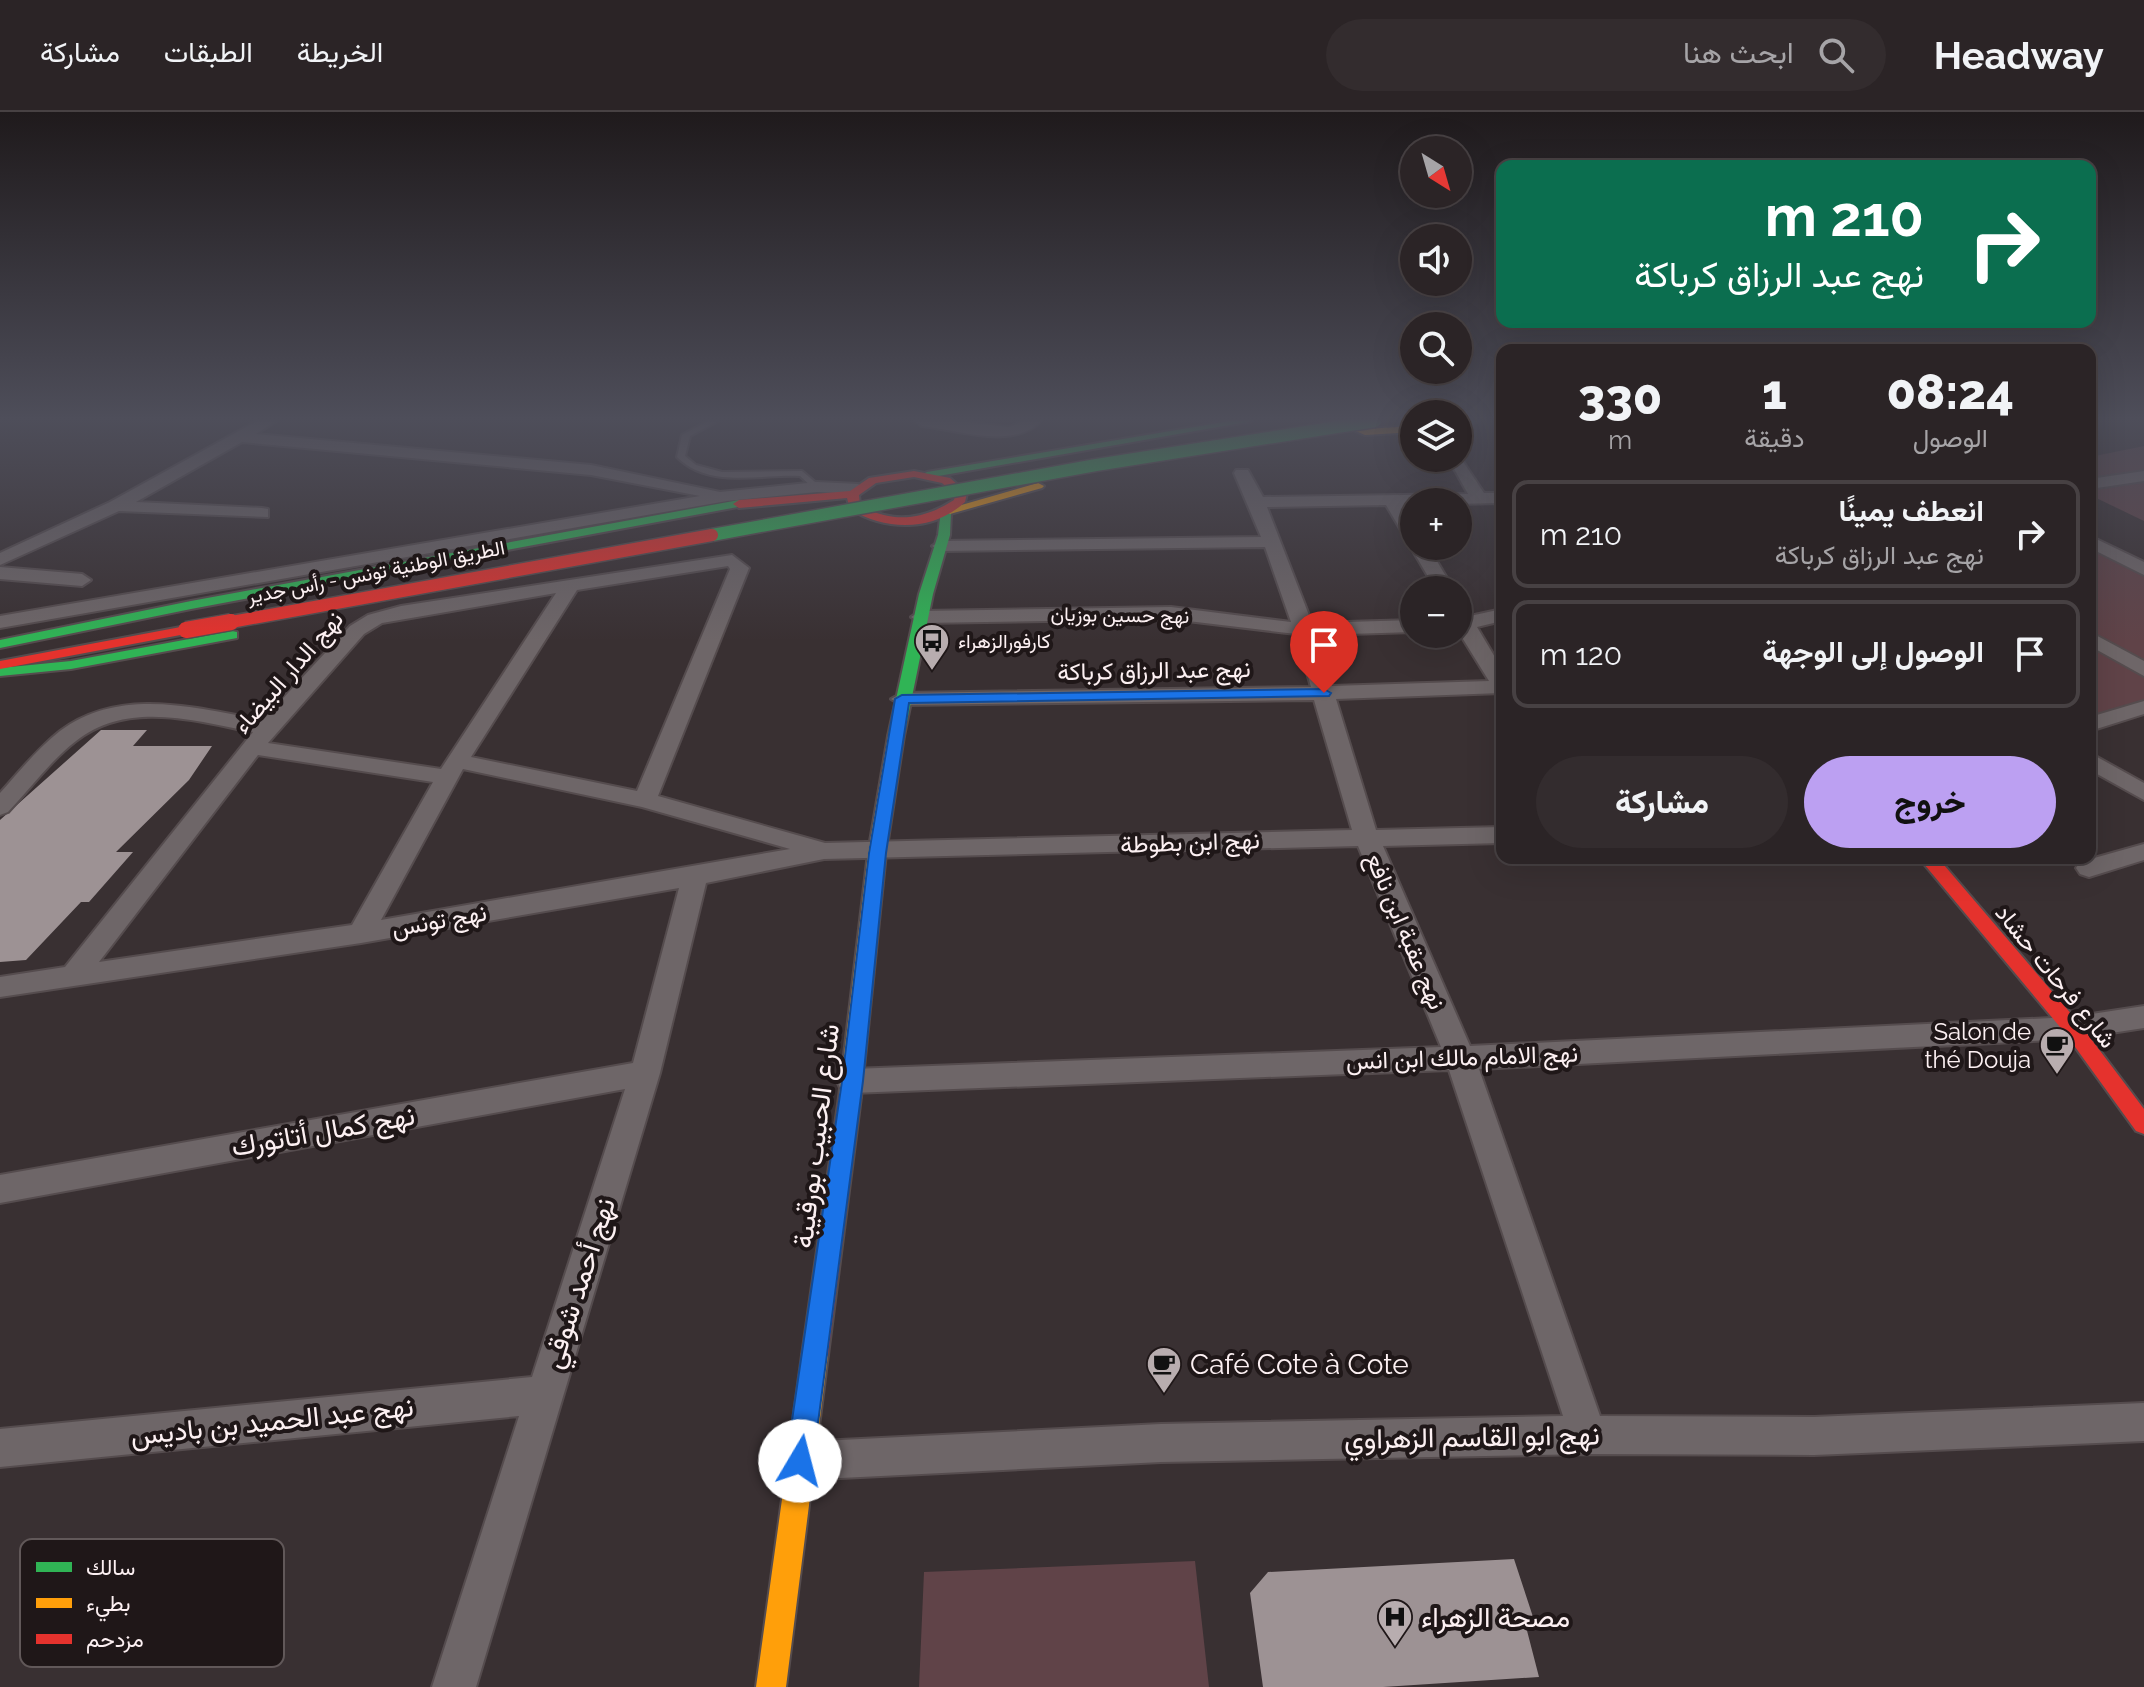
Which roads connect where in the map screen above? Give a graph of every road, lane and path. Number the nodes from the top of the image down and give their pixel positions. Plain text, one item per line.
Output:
1 (137, 494) edge
2 (719, 494) edge
3 (742, 494) edge
4 (821, 494) edge
5 (856, 494) edge
6 (869, 494) edge
7 (927, 494) edge
8 (961, 494) edge
9 (1003, 494) edge
10 (1253, 494) edge
11 (1476, 494) edge
12 (727, 496) junction
13 (1496, 498) edge
14 (1479, 499) junction
15 (1392, 501) junction
16 (1257, 502) junction
17 (116, 506) junction
18 (948, 512) junction
19 (262, 513) dead end
20 (1400, 514) edge
21 (877, 520) junction
22 (1272, 542) junction
23 (2096, 544) edge
24 (941, 546) junction
25 (0, 560) edge
26 (2144, 569) edge
27 (0, 573) edge
28 (82, 580) dead end
29 (571, 585) junction
30 (926, 594) junction
31 (1496, 616) edge
32 (921, 617) junction
33 (1472, 619) edge
34 (0, 622) edge
35 (186, 624) junction
36 (1400, 626) edge
37 (1304, 629) junction
38 (1472, 638) edge
39 (2096, 642) edge
40 (0, 646) edge
41 (0, 665) edge
42 (2144, 670) edge
43 (0, 672) edge
44 (1496, 676) edge
45 (1496, 686) edge
46 (1324, 693) junction
47 (902, 699) junction
48 (2144, 707) edge
49 (2096, 722) edge
50 (268, 728) junction
51 (255, 748) junction
52 (2096, 764) edge
53 (452, 769) junction
54 (2144, 793) edge
55 (645, 800) junction
56 (0, 807) edge
57 (1496, 835) edge
58 (1366, 836) junction
59 (824, 851) junction
60 (2144, 852) edge
61 (877, 853) junction
62 (1933, 864) edge
63 (2089, 868) dead end
64 (695, 877) junction
65 (361, 933) junction
66 (74, 975) junction
67 (0, 987) edge
68 (2144, 1017) edge
69 (2072, 1028) junction
70 (1460, 1058) junction
71 (645, 1073) junction
72 (852, 1081) junction
73 (2144, 1125) edge
74 (0, 1189) edge
75 (543, 1395) junction
76 (2144, 1422) edge
77 (1588, 1435) junction
78 (0, 1448) edge
79 (800, 1461) junction
80 (454, 1687) edge
81 (771, 1687) edge

1 - 17 street
2 - 12 street
3 - 12 street
4 - 40 main road
5 - 21 main road
6 - 35 main road, الطريق الوطنية تونس - رأس جدير
7 - 35 main road, الطريق الوطنية تونس - رأس جدير, bridge
8 - 18 main road, شارع الحبيب بورقيبة
9 - 18 main road
10 - 16 street, نهج عقبة ابن نافع
11 - 14 street
12 - 34 street
13 - 14 street
14 - 15 street
15 - 16 street
15 - 20 street
16 - 22 street, نهج عقبة ابن نافع
17 - 19 street
17 - 25 street
18 - 21 main road
18 - 24 main road, شارع الحبيب بورقيبة
21 - 30 main road
21 - 43 main road
22 - 24 street
22 - 37 street, نهج عقبة ابن نافع
23 - 26 street
24 - 30 main road, شارع الحبيب بورقيبة
27 - 28 street
29 - 50 street, نهج الدار البيضاء
29 - 53 street
29 - 55 street, نهج الدار البيضاء
30 - 32 main road, شارع الحبيب بورقيبة
31 - 33 street
32 - 37 street, نهج حسين بوزيان
32 - 47 main road, شارع الحبيب بورقيبة
35 - 40 main road, الطريق الوطنية تونس - رأس جدير
35 - 41 main road, الطريق الوطنية تونس - رأس جدير
36 - 37 street, نهج حسين بوزيان
37 - 46 street, نهج عقبة ابن نافع
38 - 44 street
39 - 42 street
45 - 46 street, نهج عبد الرزاق كرباكة
46 - 47 street, نهج عبد الرزاق كرباكة
46 - 58 street, نهج عقبة ابن نافع
47 - 61 main road, شارع الحبيب بورقيبة
48 - 49 street
50 - 51 street, نهج الدار البيضاء
50 - 56 street
51 - 53 street
51 - 66 street, نهج الدار البيضاء
52 - 54 street
53 - 55 street
53 - 65 street
55 - 59 street
57 - 58 street, نهج ابن بطوطة
58 - 61 street, نهج ابن بطوطة
58 - 70 street, نهج عقبة ابن نافع
59 - 61 street, نهج تونس
59 - 64 street, نهج تونس
60 - 63 street
61 - 72 main road, شارع الحبيب بورقيبة
62 - 69 main road, شارع فرحات حشاد
64 - 65 street, نهج تونس
64 - 71 street, نهج أحمد شوقي
65 - 66 street, نهج تونس
66 - 67 street, نهج تونس
68 - 69 street, نهج الامام مالك ابن انس
69 - 70 street, نهج الامام مالك ابن انس
69 - 73 main road, شارع فرحات حشاد
70 - 72 street, نهج الامام مالك ابن انس
70 - 77 street, نهج عقبة ابن نافع
71 - 74 street, نهج كمال أتاتورك
71 - 75 street, نهج أحمد شوقي
72 - 79 main road, شارع الحبيب بورقيبة
75 - 78 street, نهج عبد الحميد بن باديس
75 - 80 street, نهج أحمد شوقي
76 - 77 street, نهج ابو القاسم الزهراوي
77 - 79 street, نهج ابو القاسم الزهراوي
79 - 81 main road, شارع الحبيب بورقيبة

